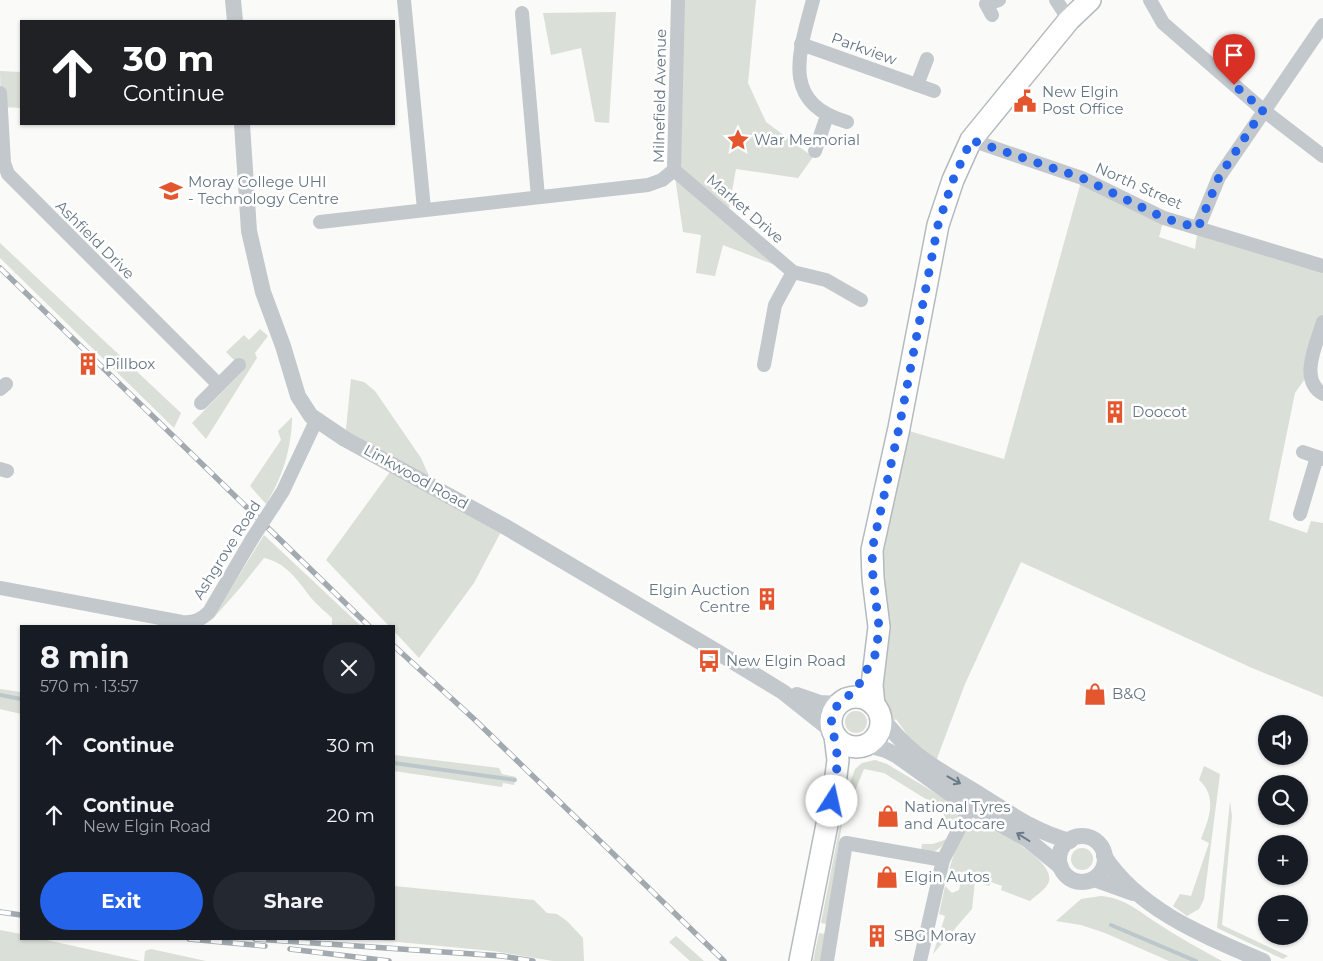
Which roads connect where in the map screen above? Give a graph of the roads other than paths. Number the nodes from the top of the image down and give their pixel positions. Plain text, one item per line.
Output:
1 (233, 0) edge
2 (404, 0) edge
3 (678, 0) edge
4 (813, 0) edge
5 (1056, 0) edge
6 (1090, 0) edge
7 (1150, 0) edge
8 (522, 13) dead end
9 (235, 20) edge
10 (1068, 20) junction
11 (1323, 25) edge
12 (801, 44) junction
13 (927, 59) dead end
14 (917, 85) junction
15 (934, 91) dead end
16 (0, 93) edge
17 (1263, 110) junction
18 (827, 116) junction
19 (847, 122) dead end
20 (242, 125) edge
21 (971, 140) junction
22 (815, 152) dead end
23 (1323, 156) edge
24 (674, 170) junction
25 (538, 197) junction
26 (424, 210) junction
27 (320, 222) dead end
28 (1198, 228) junction
29 (1323, 266) edge
30 (793, 272) junction
31 (861, 300) dead end
32 (1323, 322) edge
33 (239, 365) dead end
34 (764, 365) dead end
35 (218, 385) junction
36 (1323, 394) edge
37 (201, 402) dead end
38 (316, 421) junction
39 (1303, 452) dead end
40 (1320, 458) edge
41 (1300, 514) dead end
42 (0, 588) edge
43 (193, 624) edge
44 (876, 653) junction
45 (783, 692) junction
46 (843, 701) junction
47 (876, 710) junction
48 (834, 733) junction
49 (864, 746) junction
50 (835, 784) junction
51 (974, 800) junction
52 (1070, 841) junction
53 (1104, 856) junction
54 (943, 860) junction
55 (1061, 867) junction
56 (1094, 879) junction
57 (1142, 897) junction
58 (800, 961) edge
59 (827, 961) edge
60 (920, 961) edge
61 (1262, 961) edge

1 - 9 street
2 - 26 street
3 - 24 street, Milnefield Avenue
4 - 12 street
5 - 10 street
6 - 10 main road
7 - 17 street
8 - 25 street
10 - 21 main road
11 - 17 street
12 - 14 street, Parkview
12 - 18 street
13 - 14 street
14 - 15 street, Parkview
16 - 35 street, Ashfield Drive
17 - 23 street
17 - 28 street
18 - 19 street
18 - 22 street
20 - 38 street, Linkwood Road
21 - 28 street, North Street
21 - 44 main road
24 - 25 street, Milnefield Avenue
24 - 30 street, Market Drive
25 - 26 street, Milnefield Avenue
26 - 27 street, Milnefield Avenue
28 - 29 street, North Street
30 - 31 street, Market Drive
30 - 34 street
32 - 36 street
33 - 35 street
35 - 37 street
38 - 43 street, Ashgrove Road, bridge
38 - 45 street, Linkwood Road
39 - 40 street
40 - 41 street
42 - 43 street, Ashgrove Road
44 - 46 main road
44 - 47 main road
45 - 46 street, Linkwood Road
45 - 48 street, Linkwood Road
46 - 47 main road
46 - 48 main road
47 - 49 main road
47 -> 51 street
48 - 49 main road
48 - 50 main road
49 - 50 main road
49 - 51 street
50 - 58 main road
51 - 52 street
51 - 54 street
55 -> 51 street
52 - 53 street
52 - 55 street
53 - 56 street
53 - 57 street
54 - 59 street
54 - 60 street
55 - 56 street
56 - 57 street
57 - 61 street

